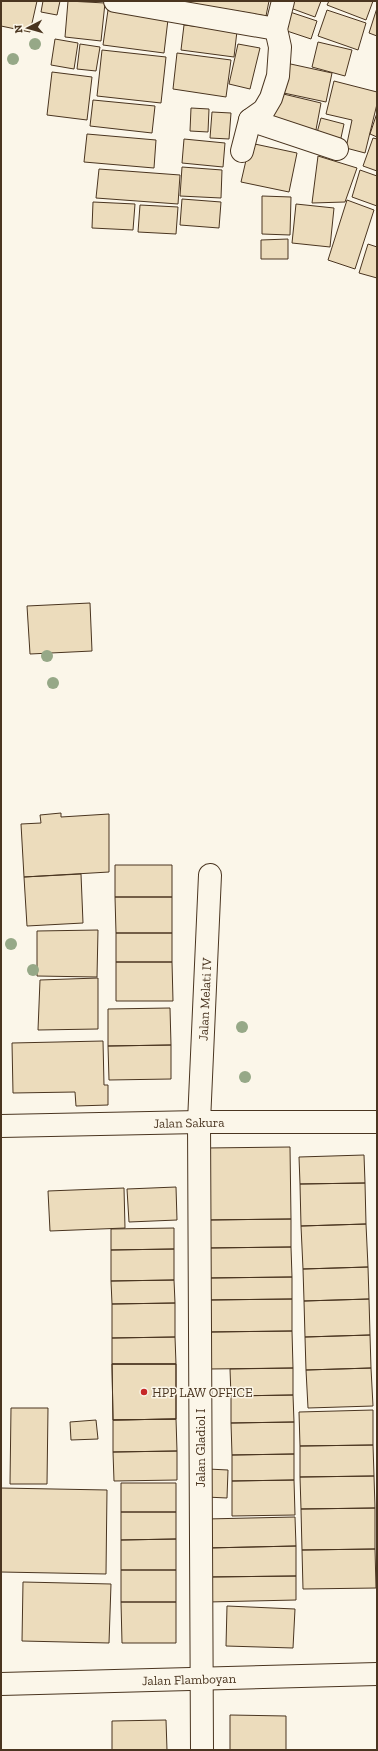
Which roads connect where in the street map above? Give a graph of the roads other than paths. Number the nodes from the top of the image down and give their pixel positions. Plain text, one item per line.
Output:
1 (115, 1) edge
2 (283, 1) edge
3 (276, 29) junction
4 (250, 120) junction
5 (337, 149) dead end
6 (242, 150) dead end
7 (210, 875) dead end
8 (199, 1122) junction
9 (377, 1122) edge
10 (1, 1126) edge
11 (377, 1674) edge
12 (201, 1679) junction
13 (1, 1684) edge
14 (202, 1750) edge

1 - 3 street
2 - 3 street
3 - 4 street
4 - 5 street
4 - 6 street
7 - 8 street, Jalan Melati IV
8 - 9 street, Jalan Sakura
8 - 10 street, Jalan Sakura
8 - 12 street, Jalan Gladiol I
11 - 12 street, Jalan Flamboyan
12 - 13 street, Jalan Flamboyan
12 - 14 street, Jalan Gladiol I

